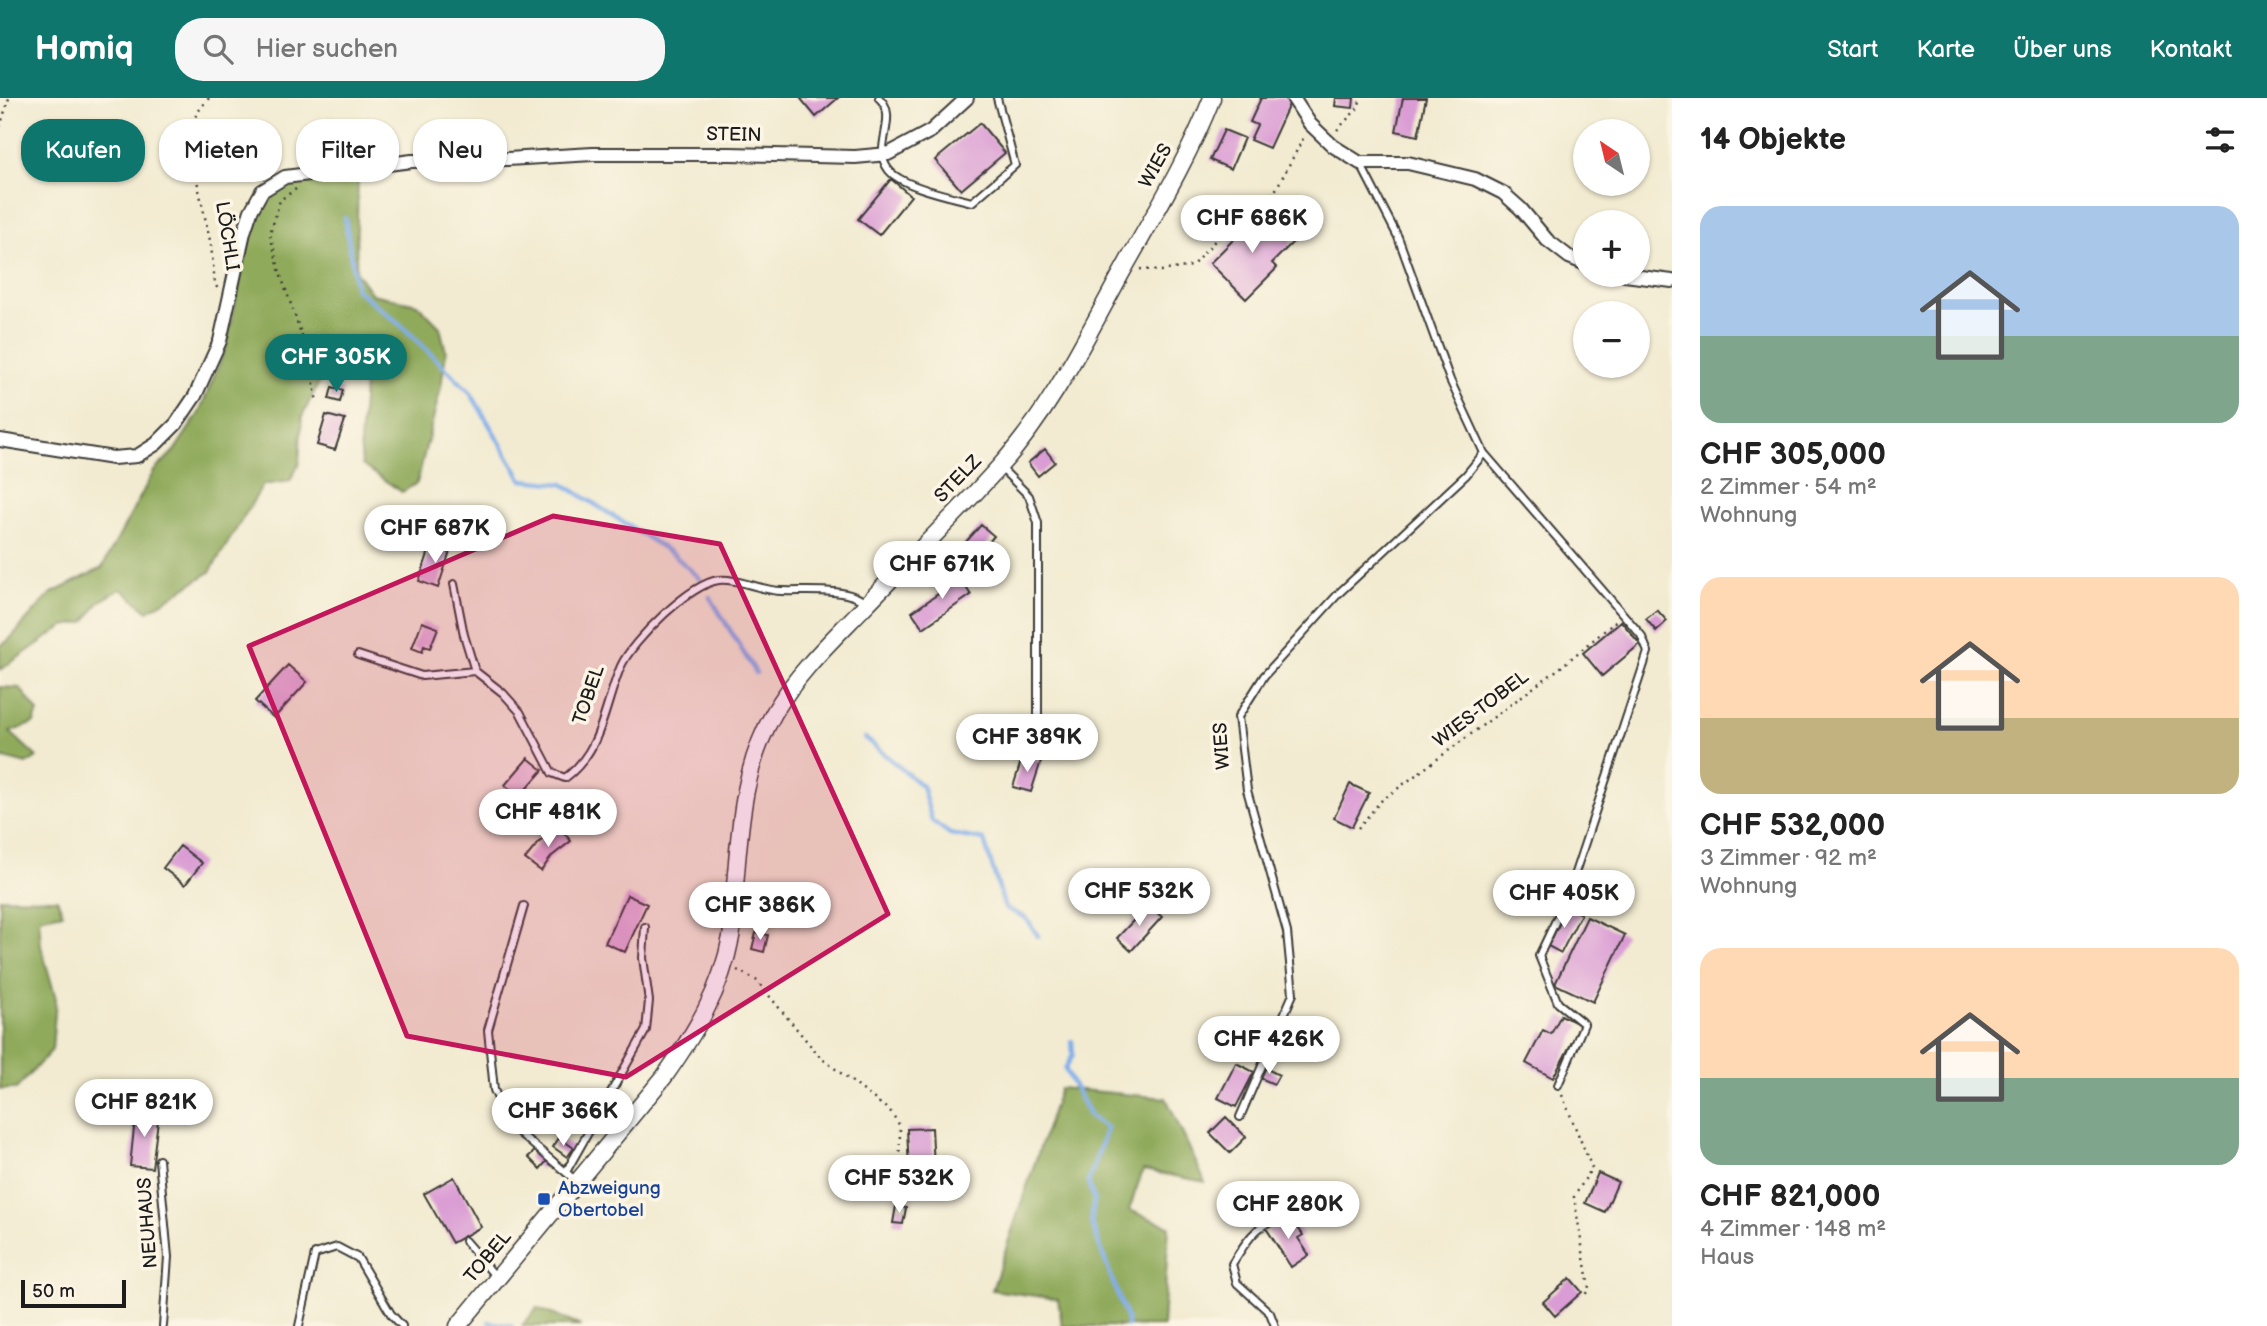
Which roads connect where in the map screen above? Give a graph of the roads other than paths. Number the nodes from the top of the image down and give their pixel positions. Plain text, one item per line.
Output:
1 (879, 98) edge
2 (967, 98) edge
3 (997, 98) edge
4 (1212, 98) edge
5 (1293, 98) edge
6 (881, 155) junction
7 (399, 163) edge
8 (1360, 163) junction
9 (296, 175) edge
10 (1573, 259) edge
11 (1650, 278) edge
12 (1672, 281) edge
13 (0, 440) edge
14 (1485, 453) junction
15 (1000, 466) junction
16 (454, 584) dead end
17 (866, 604) junction
18 (358, 654) dead end
19 (475, 671) junction
20 (794, 683) joint
21 (1051, 757) dead end
22 (524, 906) dead end
23 (645, 927) dead end
24 (1558, 1085) road end
25 (1240, 1117) dead end
26 (159, 1160) dead end
27 (571, 1177) junction
28 (1295, 1212) dead end
29 (465, 1241) dead end
30 (497, 1278) junction
31 (163, 1326) edge
32 (299, 1326) edge
33 (402, 1326) edge
34 (458, 1326) edge
35 (1275, 1326) edge

1 - 6 lane
2 - 6 street, STEIN
3 - 6 lane
4 - 15 main road, WIES
5 - 8 street
6 - 7 street, STEIN
8 - 10 street
8 - 14 lane
9 - 13 street, LÖCHLI
11 - 12 street
14 - 24 lane
14 - 25 lane, WIES
15 - 17 main road, STELZ
15 - 21 lane, STELZ
16 - 19 lane
17 - 19 lane, TOBEL
17 - 20 main road, STELZ
18 - 19 lane
20 - 27 main road, TOBEL
22 - 27 lane
23 - 27 lane
26 - 31 lane, NEUHAUS
27 - 30 main road, TOBEL
28 - 35 lane
29 - 30 lane
30 - 34 main road, TOBEL
32 - 33 lane

